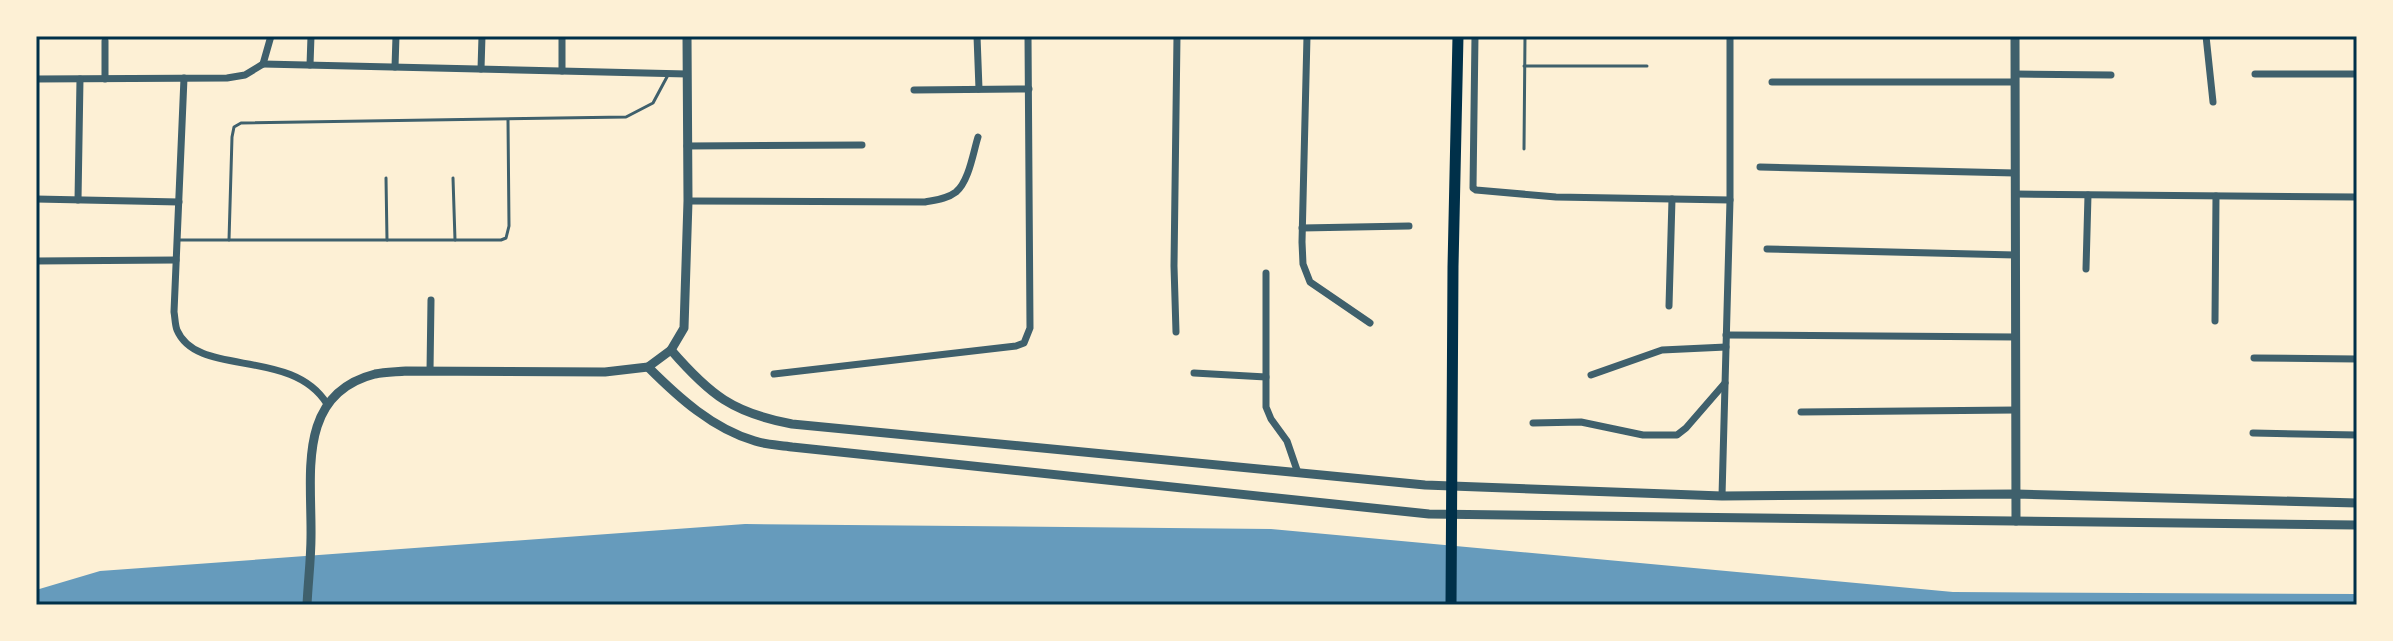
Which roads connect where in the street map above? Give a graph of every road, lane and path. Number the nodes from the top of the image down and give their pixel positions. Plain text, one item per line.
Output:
1 (271, 36) edge
2 (311, 36) edge
3 (396, 36) edge
4 (482, 36) edge
5 (562, 36) edge
6 (687, 36) edge
7 (977, 36) edge
8 (1028, 36) edge
9 (1177, 36) edge
10 (1307, 36) edge
11 (1458, 36) edge
12 (1475, 36) edge
13 (1525, 36) edge
14 (1730, 36) edge
15 (2015, 36) edge
16 (2206, 36) edge
17 (105, 41) dead end
18 (263, 64) junction
19 (310, 65) junction
20 (1524, 66) junction
21 (1647, 66) dead end
22 (395, 67) junction
23 (481, 69) junction
24 (562, 71) junction
25 (669, 74) junction
26 (687, 74) junction
27 (2255, 74) dead end
28 (2357, 74) edge
29 (2111, 75) dead end
30 (184, 78) junction
31 (2015, 78) junction
32 (36, 79) edge
33 (80, 79) junction
34 (105, 79) junction
35 (1772, 82) dead end
36 (979, 89) junction
37 (1029, 89) junction
38 (914, 90) dead end
39 (2213, 102) dead end
40 (508, 119) junction
41 (978, 137) dead end
42 (862, 145) dead end
43 (687, 146) junction
44 (1524, 149) dead end
45 (1760, 167) dead end
46 (2015, 173) junction
47 (386, 178) dead end
48 (453, 178) dead end
49 (2015, 194) junction
50 (2088, 195) junction
51 (2216, 196) junction
52 (2357, 197) edge
53 (36, 199) edge
54 (1672, 199) junction
55 (78, 200) junction
56 (1730, 200) junction
57 (688, 201) junction
58 (179, 202) junction
59 (1409, 226) dead end
60 (1302, 228) junction
61 (177, 240) junction
62 (229, 240) junction
63 (387, 240) junction
64 (455, 240) junction
65 (1767, 249) dead end
66 (2015, 255) junction
67 (176, 260) junction
68 (36, 261) edge
69 (2086, 269) dead end
70 (1266, 273) dead end
71 (431, 300) dead end
72 (1669, 306) dead end
73 (2215, 321) dead end
74 (1370, 323) dead end
75 (1176, 332) dead end
76 (1726, 335) junction
77 (2016, 337) junction
78 (1726, 347) junction
79 (671, 350) junction
80 (2254, 358) dead end
81 (2357, 359) edge
82 (648, 367) junction
83 (430, 371) junction
84 (1194, 373) dead end
85 (774, 374) dead end
86 (1591, 375) dead end
87 (1266, 377) junction
88 (1725, 383) junction
89 (327, 404) junction
90 (2016, 410) junction
91 (1801, 412) dead end
92 (1533, 423) dead end
93 (2253, 433) dead end
94 (2357, 435) edge
95 (1298, 473) junction
96 (2016, 494) junction
97 (1722, 496) junction
98 (2357, 503) edge
99 (2016, 521) junction
100 (2357, 525) edge
101 (307, 605) edge
102 (1451, 605) edge

1 - 18 street
2 - 19 street
3 - 22 street
4 - 23 street
5 - 24 street
6 - 26 street
7 - 36 street
8 - 37 street
9 - 75 street
10 - 60 street
11 - 102 main road
12 - 54 street
13 - 20 lane
14 - 56 street
15 - 31 street
16 - 39 street
17 - 34 street
18 - 19 street
18 - 30 street
19 - 22 street
20 - 21 lane
20 - 44 lane
22 - 23 street
23 - 24 street
24 - 25 street
25 - 26 street
25 - 40 lane
26 - 43 street
27 - 28 street
29 - 31 street
30 - 34 street
30 - 58 street
31 - 35 street
31 - 46 street
32 - 33 street
33 - 34 street
33 - 55 street
36 - 37 street
36 - 38 street
37 - 85 street
40 - 62 lane
40 - 64 lane
41 - 57 street
42 - 43 street
43 - 57 street
45 - 46 street
46 - 49 street
47 - 63 lane
48 - 64 lane
49 - 50 street
49 - 66 street
50 - 51 street
50 - 69 street
51 - 52 street
51 - 73 street
53 - 55 street
54 - 56 street
54 - 72 street
55 - 58 street
56 - 76 street
57 - 79 street
58 - 61 street
59 - 60 street
60 - 74 street
61 - 62 lane
61 - 67 street
62 - 63 lane
63 - 64 lane
65 - 66 street
66 - 77 street
67 - 68 street
67 - 89 street
70 - 87 street
71 - 83 street
76 - 77 street
76 - 78 street
77 - 90 street
78 - 86 street
78 - 88 street
79 - 82 street
79 - 95 street
80 - 81 street
82 - 83 street
82 - 99 street
83 - 89 street
84 - 87 street
87 - 95 street
88 - 92 street
88 - 97 street
89 - 101 street
90 - 91 street
90 - 96 street
93 - 94 street
95 - 97 street
96 - 97 street
96 - 98 street
96 - 99 street
99 - 100 street

